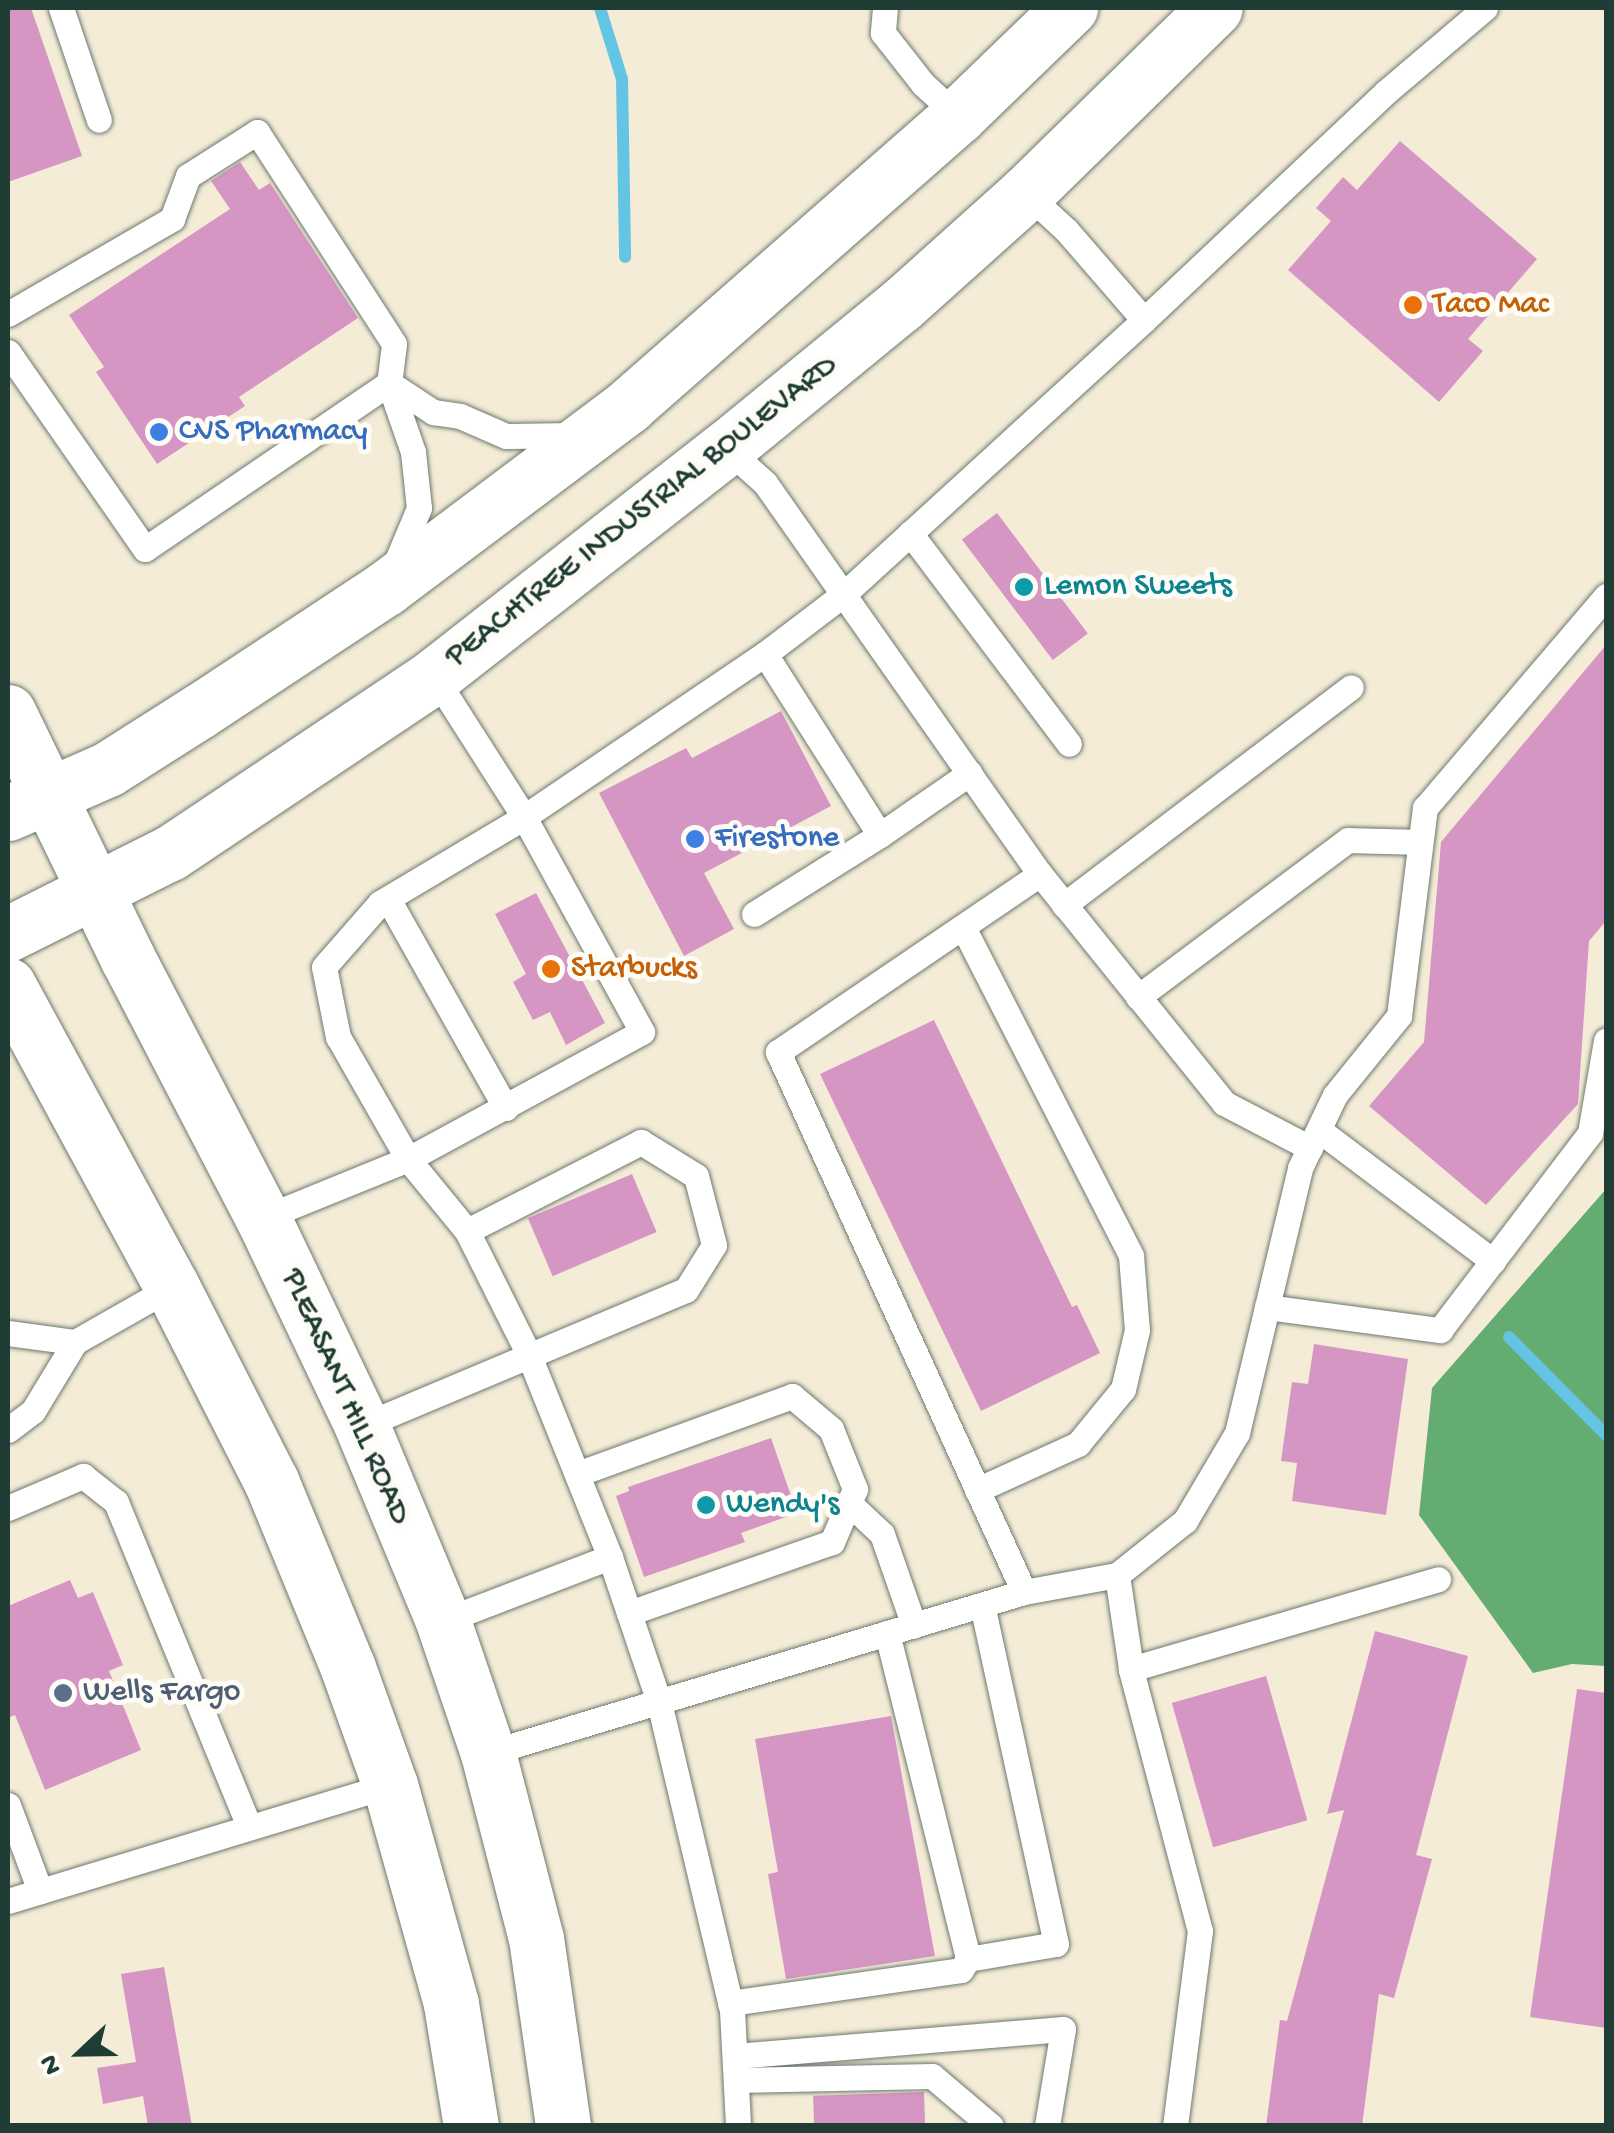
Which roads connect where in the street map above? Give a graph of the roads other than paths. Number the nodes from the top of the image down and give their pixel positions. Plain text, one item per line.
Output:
1 (61, 8) edge
2 (885, 8) edge
3 (1070, 8) edge
4 (1214, 8) edge
5 (1485, 8) edge
6 (958, 116) junction
7 (99, 120) dead end
8 (1026, 193) junction
9 (8, 314) edge
10 (1144, 320) junction
11 (8, 352) edge
12 (390, 382) junction
13 (590, 434) junction
14 (726, 448) junction
15 (910, 533) junction
16 (386, 588) junction
17 (845, 593) junction
18 (1606, 596) edge
19 (765, 654) junction
20 (434, 676) junction
21 (1350, 687) dead end
22 (8, 712) edge
23 (1069, 744) dead end
24 (970, 773) junction
25 (28, 805) edge
26 (524, 817) junction
27 (880, 835) junction
28 (1420, 842) junction
29 (1040, 874) junction
30 (98, 892) junction
31 (388, 898) junction
32 (1064, 905) junction
33 (754, 914) dead end
34 (963, 927) junction
35 (8, 934) edge
36 (8, 986) edge
37 (1138, 997) junction
38 (1606, 1040) edge
39 (506, 1108) junction
40 (1315, 1139) junction
41 (408, 1159) junction
42 (263, 1218) junction
43 (467, 1231) junction
44 (1493, 1261) junction
45 (172, 1287) junction
46 (1267, 1306) junction
47 (8, 1332) edge
48 (76, 1342) junction
49 (528, 1354) junction
50 (362, 1426) junction
51 (8, 1430) edge
52 (577, 1474) junction
53 (978, 1490) junction
54 (849, 1503) junction
55 (8, 1508) edge
56 (610, 1557) junction
57 (1117, 1575) junction
58 (1438, 1579) dead end
59 (1024, 1592) junction
60 (982, 1605) junction
61 (629, 1613) junction
62 (444, 1621) junction
63 (914, 1626) junction
64 (888, 1633) junction
65 (1131, 1669) junction
66 (659, 1702) junction
67 (488, 1753) junction
68 (390, 1785) junction
69 (8, 1805) edge
70 (250, 1827) junction
71 (40, 1891) junction
72 (8, 1901) edge
73 (968, 1959) junction
74 (730, 2004) junction
75 (735, 2068) junction
76 (471, 2126) edge
77 (563, 2126) edge
78 (738, 2126) edge
79 (991, 2126) edge
80 (1047, 2126) edge
81 (1175, 2126) edge

1 - 7 lane
2 - 6 lane
3 - 6 highway
4 - 8 highway, PEACHTREE INDUSTRIAL BOULEVARD
5 - 10 lane
6 - 13 highway
8 - 10 lane
8 - 14 highway, PEACHTREE INDUSTRIAL BOULEVARD
9 - 12 lane
10 - 15 lane
11 - 12 lane
12 - 13 lane
12 - 16 lane
13 - 16 highway
14 - 17 lane
14 - 20 highway, PEACHTREE INDUSTRIAL BOULEVARD
15 - 17 lane
15 - 23 lane
16 - 25 highway
17 - 19 lane
17 - 24 lane
18 - 28 lane
19 - 26 lane
19 - 27 lane
20 - 26 lane
20 - 30 highway, PEACHTREE INDUSTRIAL BOULEVARD
21 - 32 lane
22 - 25 highway, PLEASANT HILL ROAD
24 - 27 lane
24 - 29 lane
25 - 30 highway, PLEASANT HILL ROAD
26 - 31 lane
26 - 39 lane
27 - 33 lane
28 - 37 lane
28 - 40 lane
29 - 32 lane
29 - 34 lane
30 - 35 highway, PEACHTREE INDUSTRIAL BOULEVARD
30 - 42 highway, PLEASANT HILL ROAD
31 - 39 lane
31 - 41 lane
32 - 37 lane
34 - 53 lane
34 - 53 lane
36 - 45 highway
37 - 40 lane
38 - 44 lane
39 - 41 lane
40 - 44 lane
40 - 46 lane
41 - 42 lane
41 - 43 lane
42 - 50 highway, PLEASANT HILL ROAD
43 - 49 lane
43 - 49 lane
44 - 46 lane
45 - 48 lane
45 - 68 highway
46 - 57 lane
47 - 48 lane
48 - 51 lane
49 - 50 lane
49 - 52 lane
50 - 62 highway, PLEASANT HILL ROAD
52 - 54 lane
52 - 56 lane
53 - 59 lane
54 - 61 lane
54 - 63 lane
55 - 70 lane
56 - 61 lane
56 - 62 lane
57 - 59 lane
57 - 65 lane
58 - 65 lane
59 - 60 lane
60 - 63 lane
60 - 73 lane
61 - 66 lane
62 - 67 highway, PLEASANT HILL ROAD
63 - 64 lane
64 - 66 lane
64 - 73 lane
65 - 81 lane
66 - 67 lane
66 - 74 lane
67 - 77 highway, PLEASANT HILL ROAD
68 - 70 lane
68 - 76 highway
69 - 71 lane
70 - 71 lane
71 - 72 lane
73 - 74 lane
74 - 75 lane
75 - 78 lane
75 - 79 lane
75 - 80 lane

